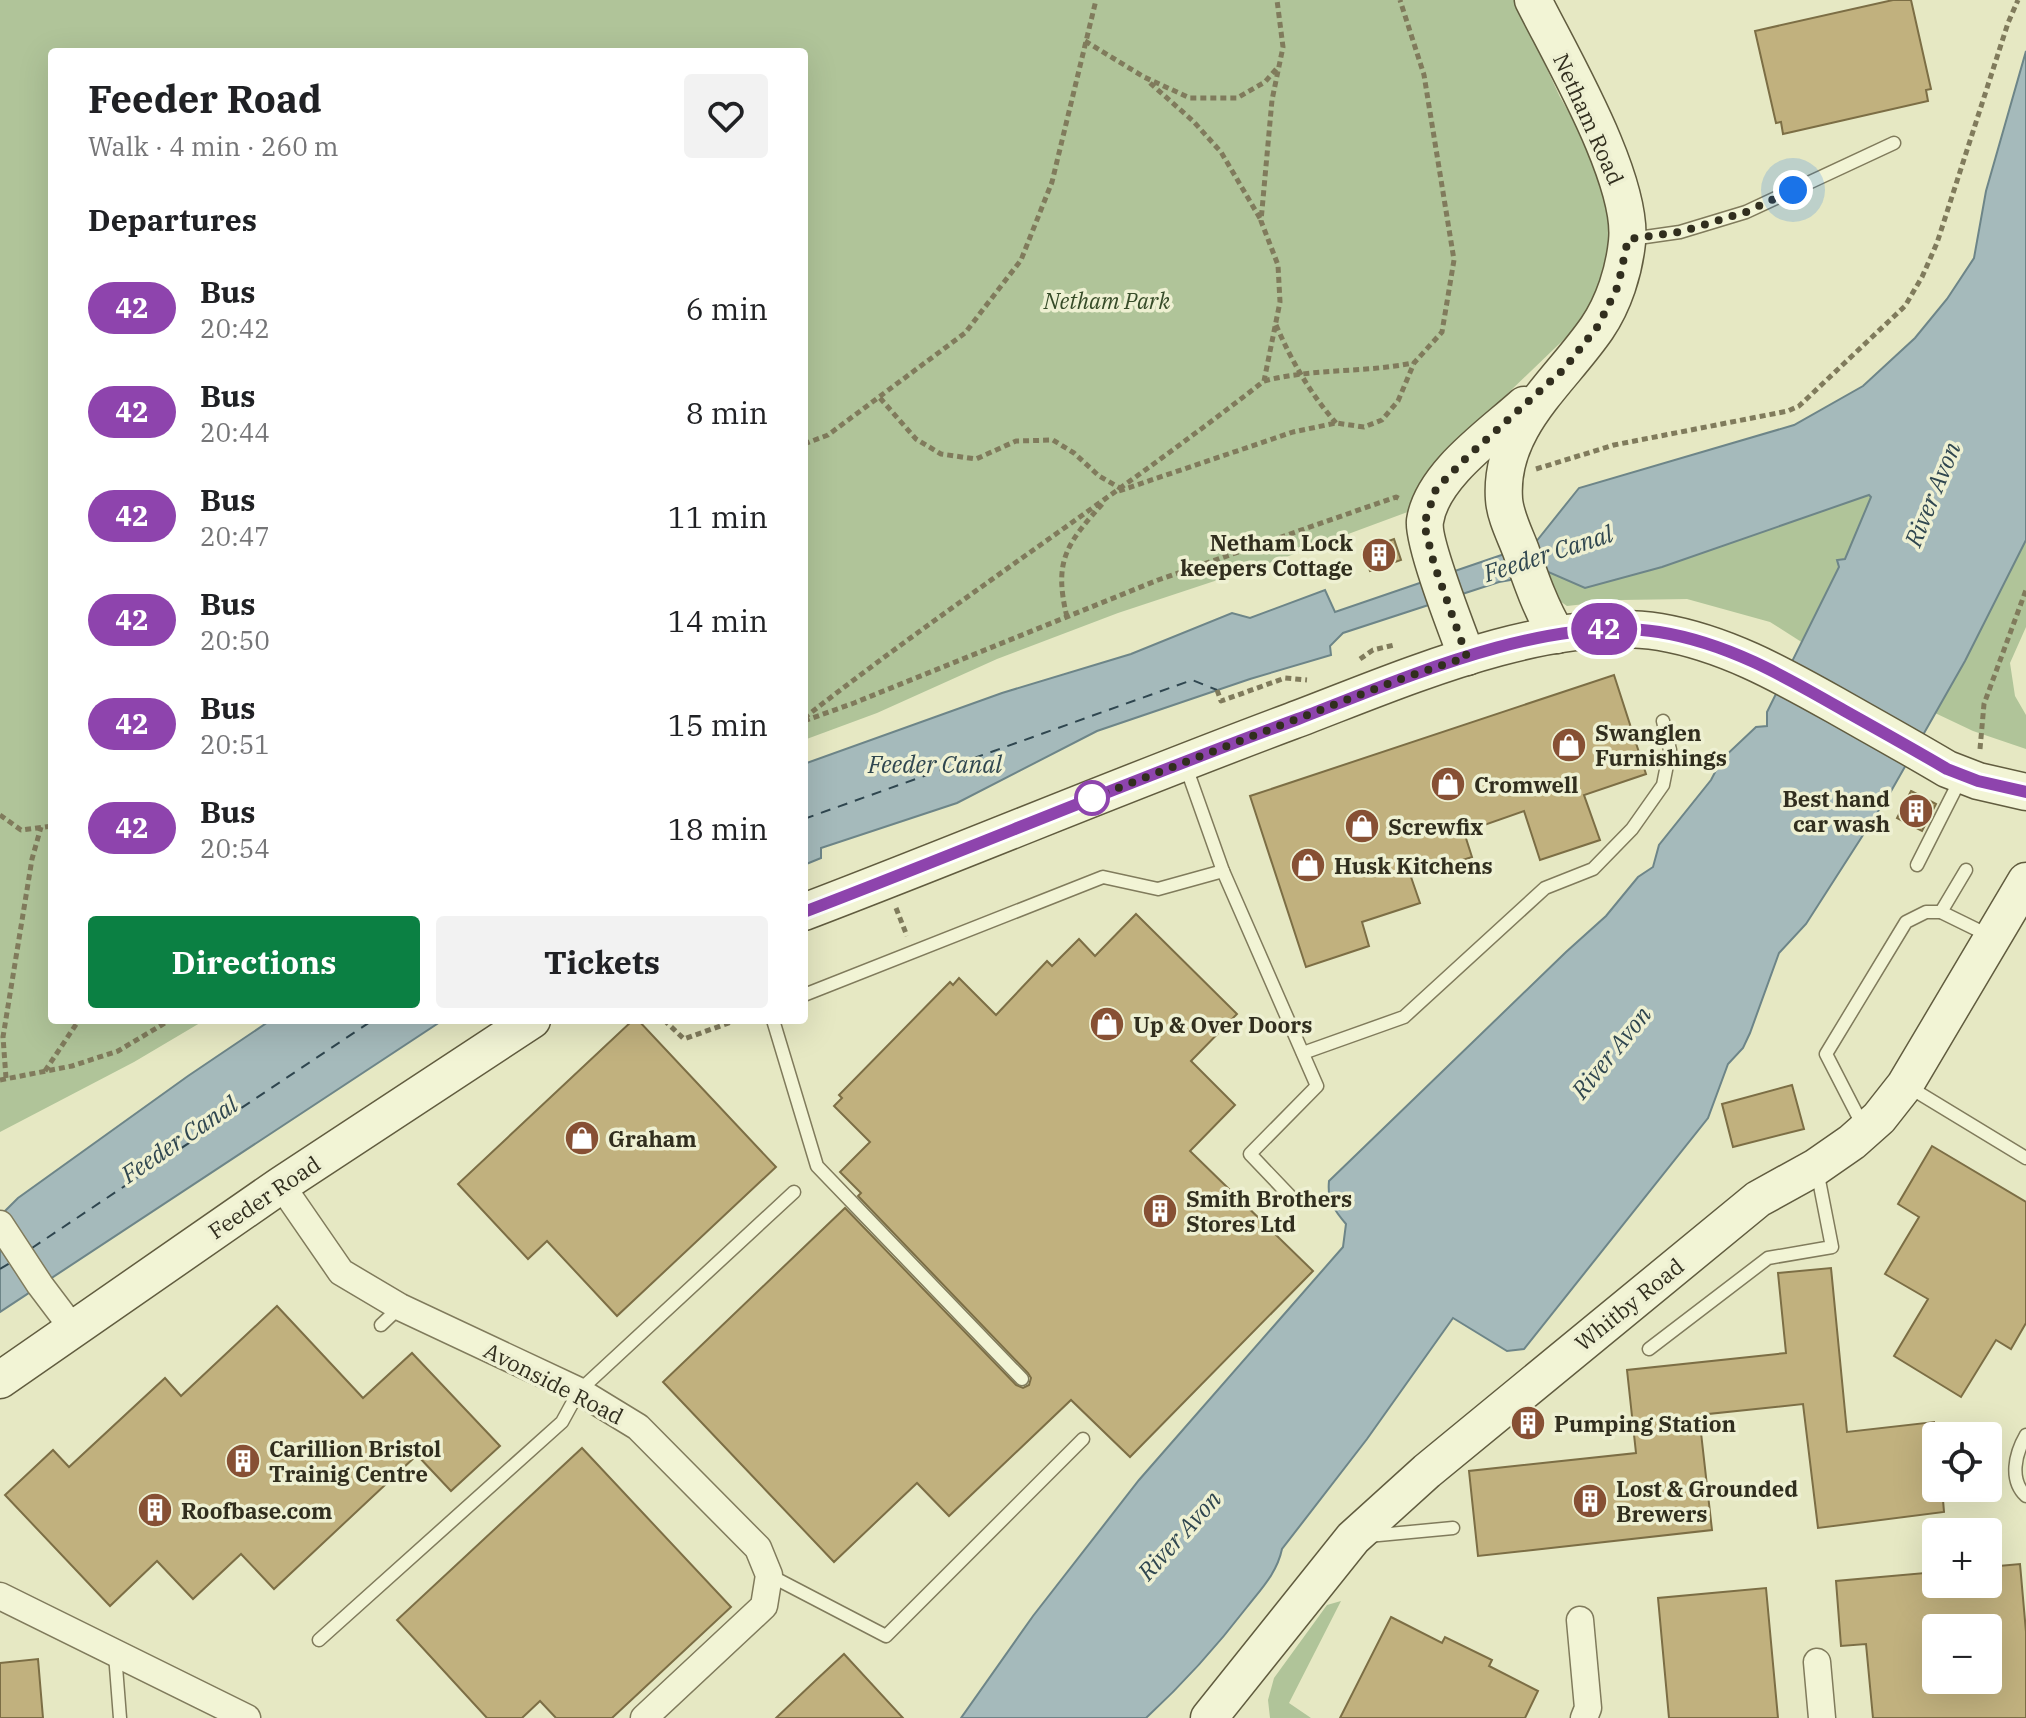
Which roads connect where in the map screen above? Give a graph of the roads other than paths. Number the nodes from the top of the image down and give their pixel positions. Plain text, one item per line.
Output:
1 (1533, 0) edge
2 (1894, 143) dead end
3 (1628, 239) junction
4 (1564, 369) junction
5 (1557, 635) junction
6 (1467, 657) junction
7 (1663, 721) dead end
8 (1184, 761) junction
9 (1970, 778) junction
10 (2026, 792) edge
11 (1917, 865) dead end
12 (1966, 870) dead end
13 (1223, 871) junction
14 (2026, 881) edge
15 (808, 910) edge
16 (1941, 912) junction
17 (1993, 937) junction
18 (808, 993) edge
19 (526, 1024) edge
20 (774, 1024) edge
21 (1303, 1053) junction
22 (1905, 1085) junction
23 (1865, 1131) junction
24 (2026, 1158) edge
25 (1816, 1167) junction
26 (281, 1185) junction
27 (794, 1192) dead end
28 (1289, 1195) dead end
29 (0, 1224) edge
30 (400, 1307) junction
31 (381, 1325) dead end
32 (74, 1330) junction
33 (1649, 1349) dead end
34 (1022, 1379) dead end
35 (0, 1380) edge
36 (579, 1391) junction
37 (2026, 1435) edge
38 (1083, 1439) dead end
39 (2026, 1496) edge
40 (1453, 1528) dead end
41 (1353, 1538) junction
42 (769, 1575) junction
43 (0, 1596) edge
44 (1580, 1620) dead end
45 (319, 1640) dead end
46 (115, 1654) junction
47 (1817, 1662) dead end
48 (1212, 1717) edge
49 (120, 1718) edge
50 (247, 1718) edge
51 (644, 1718) edge
52 (1584, 1718) edge
53 (1822, 1718) edge

1 - 3 street, Netham Road
2 - 3 lane
3 - 4 street, Netham Road
4 - 5 street, Netham Road
4 - 6 street, Netham Road
5 - 6 street
5 - 9 street
6 - 8 street
7 - 21 lane
8 - 13 lane
8 - 15 street
9 - 10 street
9 - 11 lane
12 - 16 lane
13 - 18 lane
13 - 21 lane
14 - 17 street, Whitby Road
16 - 17 lane
16 - 23 lane
17 - 22 street, Whitby Road
19 - 26 street, Feeder Road
20 - 34 lane
21 - 28 lane
22 - 23 street, Whitby Road
22 - 24 lane
23 - 25 street, Whitby Road
25 - 33 lane
25 - 41 street, Whitby Road
26 - 30 street, Avonside Road
26 - 32 street, Feeder Road
27 - 36 lane
29 - 32 street
30 - 31 lane
30 - 36 street, Avonside Road
32 - 35 street, Feeder Road
36 - 42 street, Avonside Road
36 - 45 lane
37 - 39 lane
38 - 42 lane
40 - 41 lane
41 - 48 street, Whitby Road
42 - 51 street
43 - 46 street
44 - 52 street
46 - 49 lane
46 - 50 street
47 - 53 street

